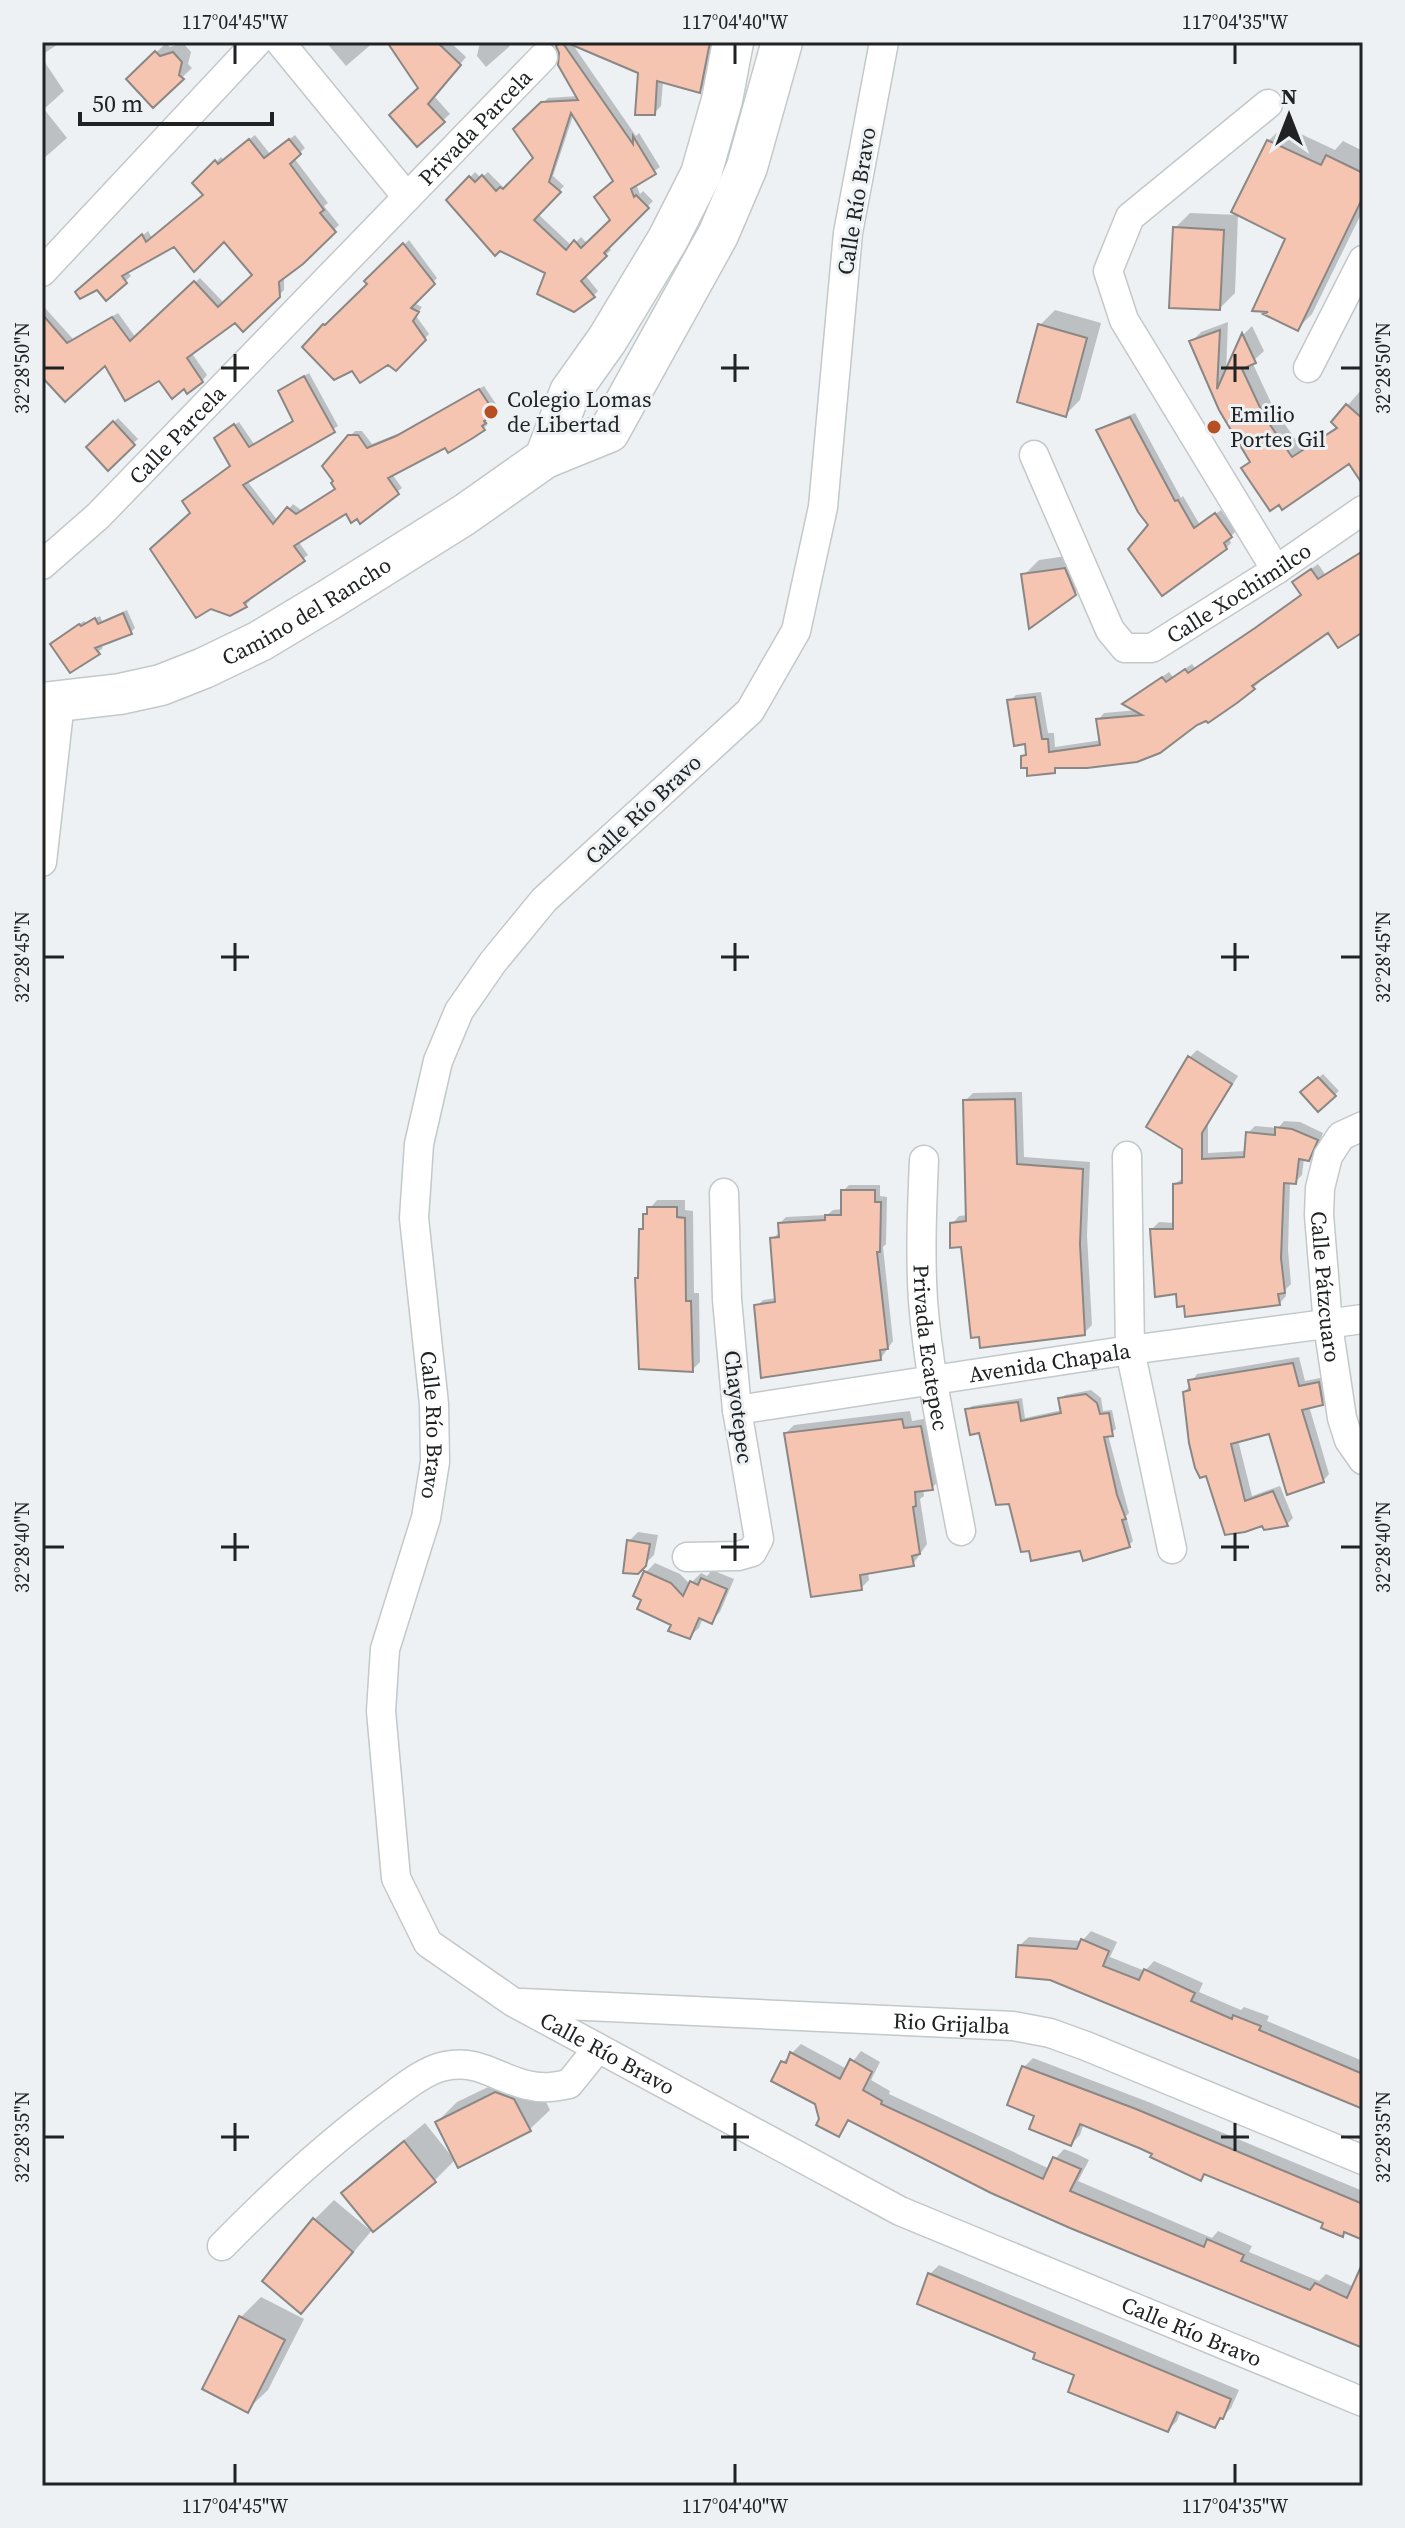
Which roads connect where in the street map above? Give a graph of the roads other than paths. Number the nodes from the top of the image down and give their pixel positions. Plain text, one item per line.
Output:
1 (257, 42) edge
2 (280, 42) edge
3 (733, 42) edge
4 (782, 42) edge
5 (884, 42) edge
6 (543, 57) dead end
7 (1268, 104) dead end
8 (407, 197) junction
9 (1363, 260) edge
10 (42, 272) edge
11 (1308, 368) dead end
12 (1034, 455) dead end
13 (545, 458) junction
14 (1363, 510) edge
15 (42, 565) edge
16 (1276, 570) junction
17 (51, 703) edge
18 (42, 862) edge
19 (1363, 1126) edge
20 (1127, 1156) dead end
21 (924, 1160) dead end
22 (724, 1193) dead end
23 (1363, 1319) edge
24 (1328, 1325) junction
25 (1130, 1350) junction
26 (933, 1382) junction
27 (737, 1410) junction
28 (1363, 1460) edge
29 (961, 1531) dead end
30 (1172, 1549) dead end
31 (687, 1557) dead end
32 (513, 2002) junction
33 (598, 2048) junction
34 (1363, 2160) edge
35 (222, 2246) dead end
36 (1363, 2402) edge

1 - 10 street
2 - 8 street
3 - 13 main road
4 - 13 main road, Camino del Rancho
5 - 32 street, Calle Río Bravo
6 - 8 street, Privada Parcela
7 - 16 street
8 - 15 street, Calle Parcela
9 - 11 street
12 - 16 street, Calle Xochimilco
13 - 17 main road, Camino del Rancho
14 - 16 street, Calle Xochimilco
17 - 18 street
19 - 24 street, Calle Pátzcuaro
20 - 25 street
21 - 26 street, Privada Ecatepec
22 - 27 street, Chayotepec
23 - 24 street, Avenida Chapala
24 - 25 street, Avenida Chapala
24 - 28 street, Calle Pátzcuaro
25 - 26 street, Avenida Chapala
25 - 30 street
26 - 27 street, Avenida Chapala
26 - 29 street, Privada Ecatepec
27 - 31 street, Chayotepec
32 - 33 street, Calle Río Bravo
32 - 34 street, Rio Grijalba
33 - 35 street
33 - 36 street, Calle Río Bravo

